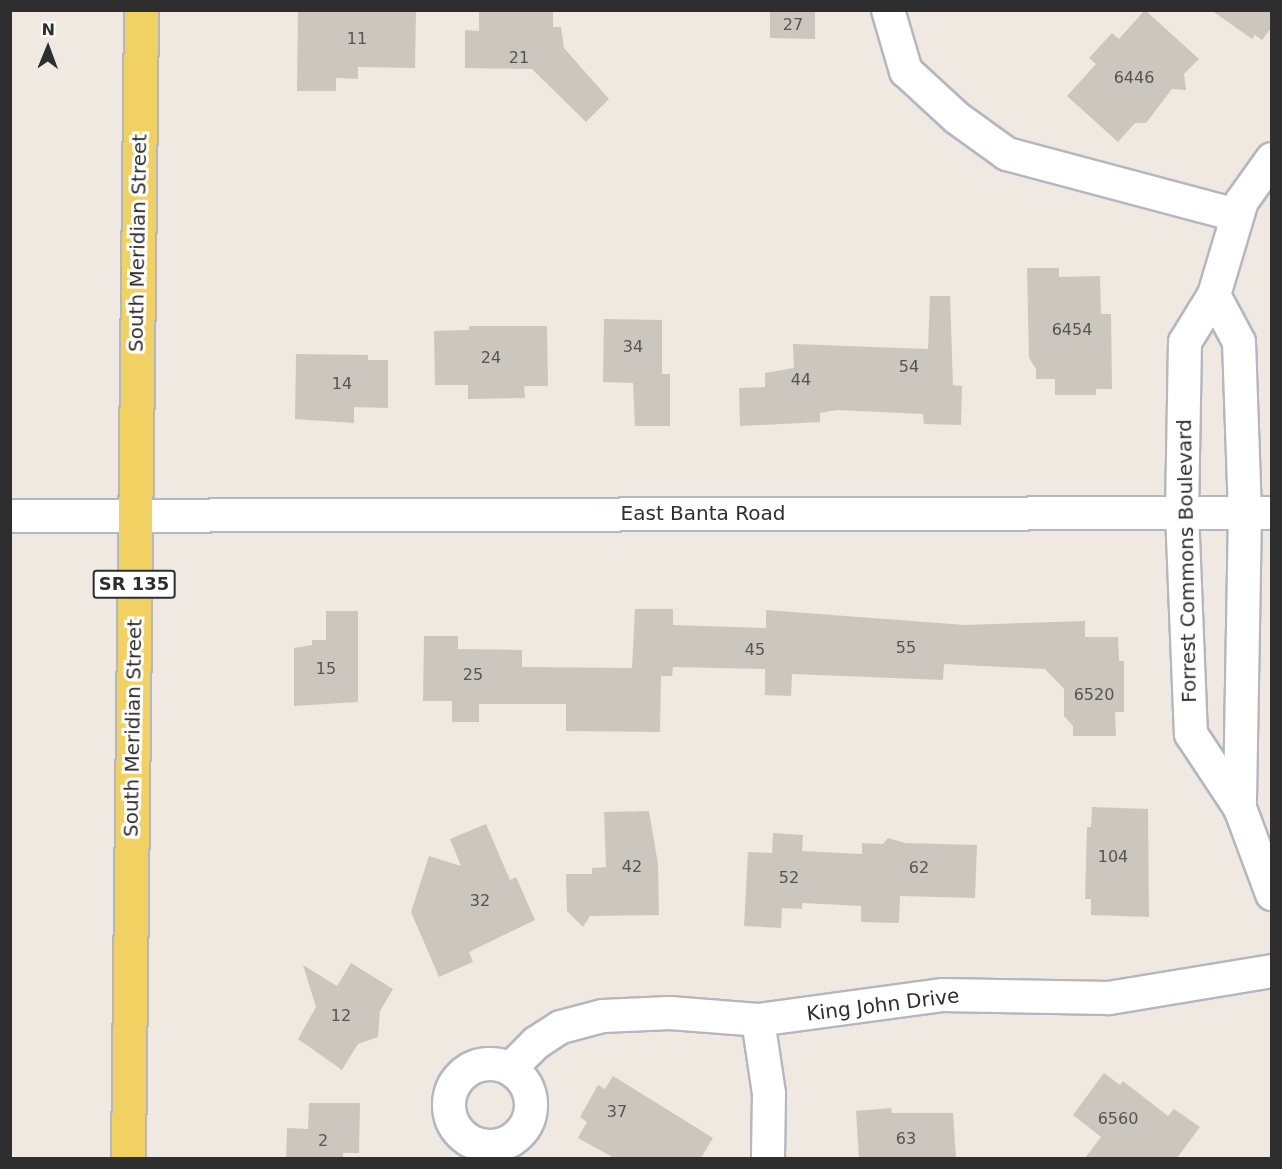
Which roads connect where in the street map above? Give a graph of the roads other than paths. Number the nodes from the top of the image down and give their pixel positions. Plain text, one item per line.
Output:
1 (141, 10) edge
2 (888, 10) edge
3 (1272, 159) edge
4 (1237, 215) junction
5 (1214, 295) junction
6 (1182, 512) junction
7 (1258, 512) edge
8 (135, 514) junction
9 (10, 516) edge
10 (1240, 808) junction
11 (1272, 894) edge
12 (1272, 971) edge
13 (758, 1020) junction
14 (510, 1069) dead end
15 (128, 1158) edge
16 (768, 1158) edge

1 - 8 main road, South Meridian Street / SR 135
2 - 4 street
3 - 4 street, Forrest Commons Boulevard
4 - 5 street, Forrest Commons Boulevard
5 - 6 street, Forrest Commons Boulevard
5 - 7 street
6 - 7 street, East Banta Road
6 - 8 street, East Banta Road
6 - 10 street, Forrest Commons Boulevard
7 - 10 street
8 - 9 street, East Banta Road
8 - 15 main road, South Meridian Street / SR 135
10 - 11 street, Forrest Commons Boulevard
12 - 13 street, King John Drive
13 - 14 street, King John Drive
13 - 16 street

